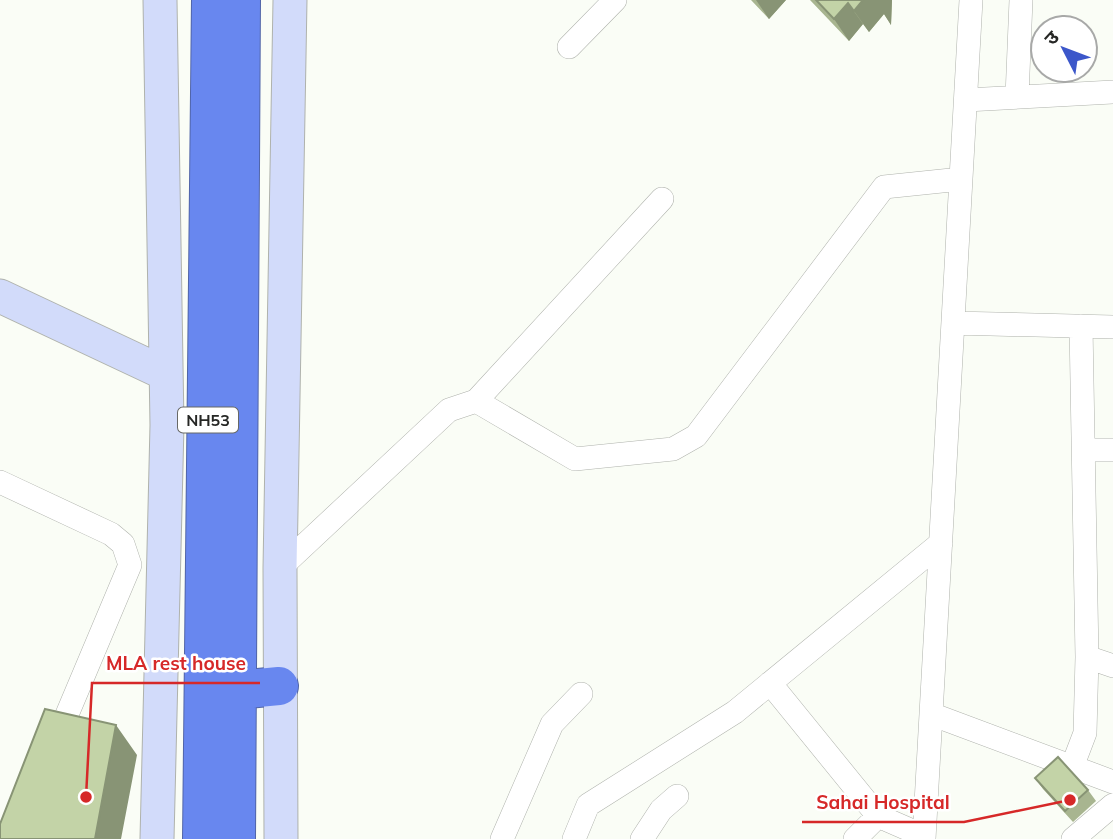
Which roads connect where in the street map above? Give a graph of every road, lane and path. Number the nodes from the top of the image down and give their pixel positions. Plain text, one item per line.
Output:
1 (160, 0) edge
2 (211, 0) edge
3 (241, 0) edge
4 (290, 0) edge
5 (615, 0) edge
6 (971, 0) edge
7 (1021, 0) edge
8 (569, 47) dead end
9 (1113, 92) edge
10 (1017, 97) junction
11 (966, 100) junction
12 (961, 179) junction
13 (662, 199) dead end
14 (0, 296) edge
15 (953, 323) junction
16 (1081, 326) junction
17 (1113, 327) edge
18 (166, 374) junction
19 (476, 401) junction
20 (1084, 450) junction
21 (1113, 450) edge
22 (0, 482) edge
23 (941, 544) junction
24 (280, 568) junction
25 (1087, 657) junction
26 (1113, 666) edge
27 (771, 683) junction
28 (279, 686) junction
29 (236, 690) junction
30 (581, 694) dead end
31 (931, 714) junction
32 (48, 762) edge
33 (1073, 767) junction
34 (1113, 782) edge
35 (677, 796) dead end
36 (1113, 805) edge
37 (878, 816) junction
38 (924, 837) edge
39 (157, 839) edge
40 (202, 839) edge
41 (236, 839) edge
42 (281, 839) edge
43 (502, 839) edge
44 (574, 839) edge
45 (642, 839) edge
46 (855, 839) edge
47 (1073, 839) edge

1 - 18 main road
2 - 40 highway, NH53
3 - 29 highway, NH53
4 - 24 main road
5 - 8 street
6 - 11 street
7 - 10 street
9 - 10 street
10 - 11 street
11 - 12 street
12 - 15 street
12 - 19 street
13 - 19 street
14 - 18 main road
15 - 16 street
15 - 23 street
16 - 17 street
16 - 20 street
18 - 39 main road
19 - 24 street
20 - 21 street
20 - 25 street
22 - 32 street
23 - 27 street
23 - 31 street
24 - 28 main road
25 - 26 street
25 - 33 street
27 - 37 street
27 - 44 street
28 - 29 highway
28 - 42 main road
29 - 41 highway, NH53
30 - 43 street
31 - 33 street
31 - 38 street
33 - 34 street
35 - 45 street
36 - 47 street
37 - 38 street
37 - 46 street

